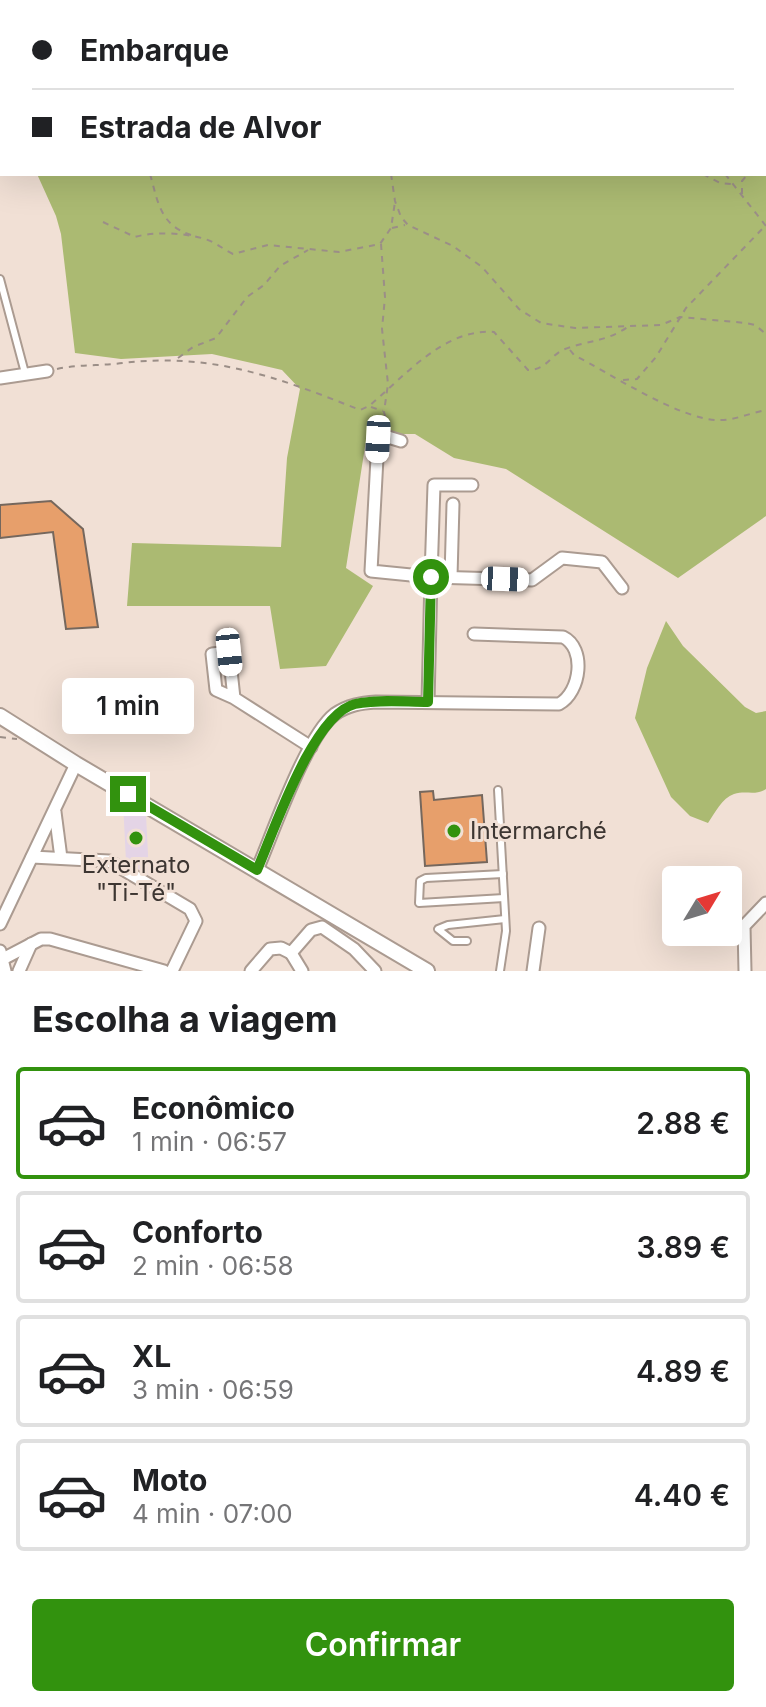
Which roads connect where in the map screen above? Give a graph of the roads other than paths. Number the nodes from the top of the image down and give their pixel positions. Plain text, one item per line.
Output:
1 (0, 279) edge
2 (47, 371) road end
3 (25, 373) junction
4 (0, 378) edge
5 (401, 441) dead end
6 (472, 485) dead end
7 (453, 504) dead end
8 (431, 577) junction
9 (451, 577) junction
10 (622, 588) dead end
11 (474, 634) dead end
12 (234, 698) dead end
13 (428, 702) junction
14 (0, 716) edge
15 (311, 747) junction
16 (76, 764) junction
17 (498, 790) dead end
18 (55, 812) junction
19 (32, 857) junction
20 (61, 858) junction
21 (257, 870) junction
22 (503, 874) junction
23 (504, 898) junction
24 (766, 903) edge
25 (505, 919) junction
26 (0, 924) edge
27 (539, 928) dead end
28 (467, 941) dead end
29 (31, 944) junction
30 (291, 953) junction
31 (2, 961) edge
32 (19, 971) edge
33 (164, 971) edge
34 (172, 971) edge
35 (251, 971) edge
36 (302, 971) edge
37 (374, 971) edge
38 (427, 971) edge
39 (500, 971) edge
40 (533, 971) edge
41 (745, 971) edge

1 - 3 lane
2 - 3 street
3 - 4 street
5 - 8 street
6 - 8 street
7 - 9 street
8 - 9 street
8 - 13 street
9 - 10 street
11 - 13 street
12 - 15 street
13 - 15 street
14 - 16 street
15 - 21 street
16 - 18 street
16 - 21 street
17 - 22 lane
18 - 19 street
18 - 20 street
19 - 20 street
19 - 26 street
20 - 34 street
21 - 38 street
22 - 23 lane
22 - 23 lane
23 - 25 lane
24 - 41 street
25 - 28 lane
25 - 39 lane
27 - 40 street
29 - 31 street
29 - 32 street
29 - 33 street
30 - 35 street
30 - 36 street
30 - 37 street

